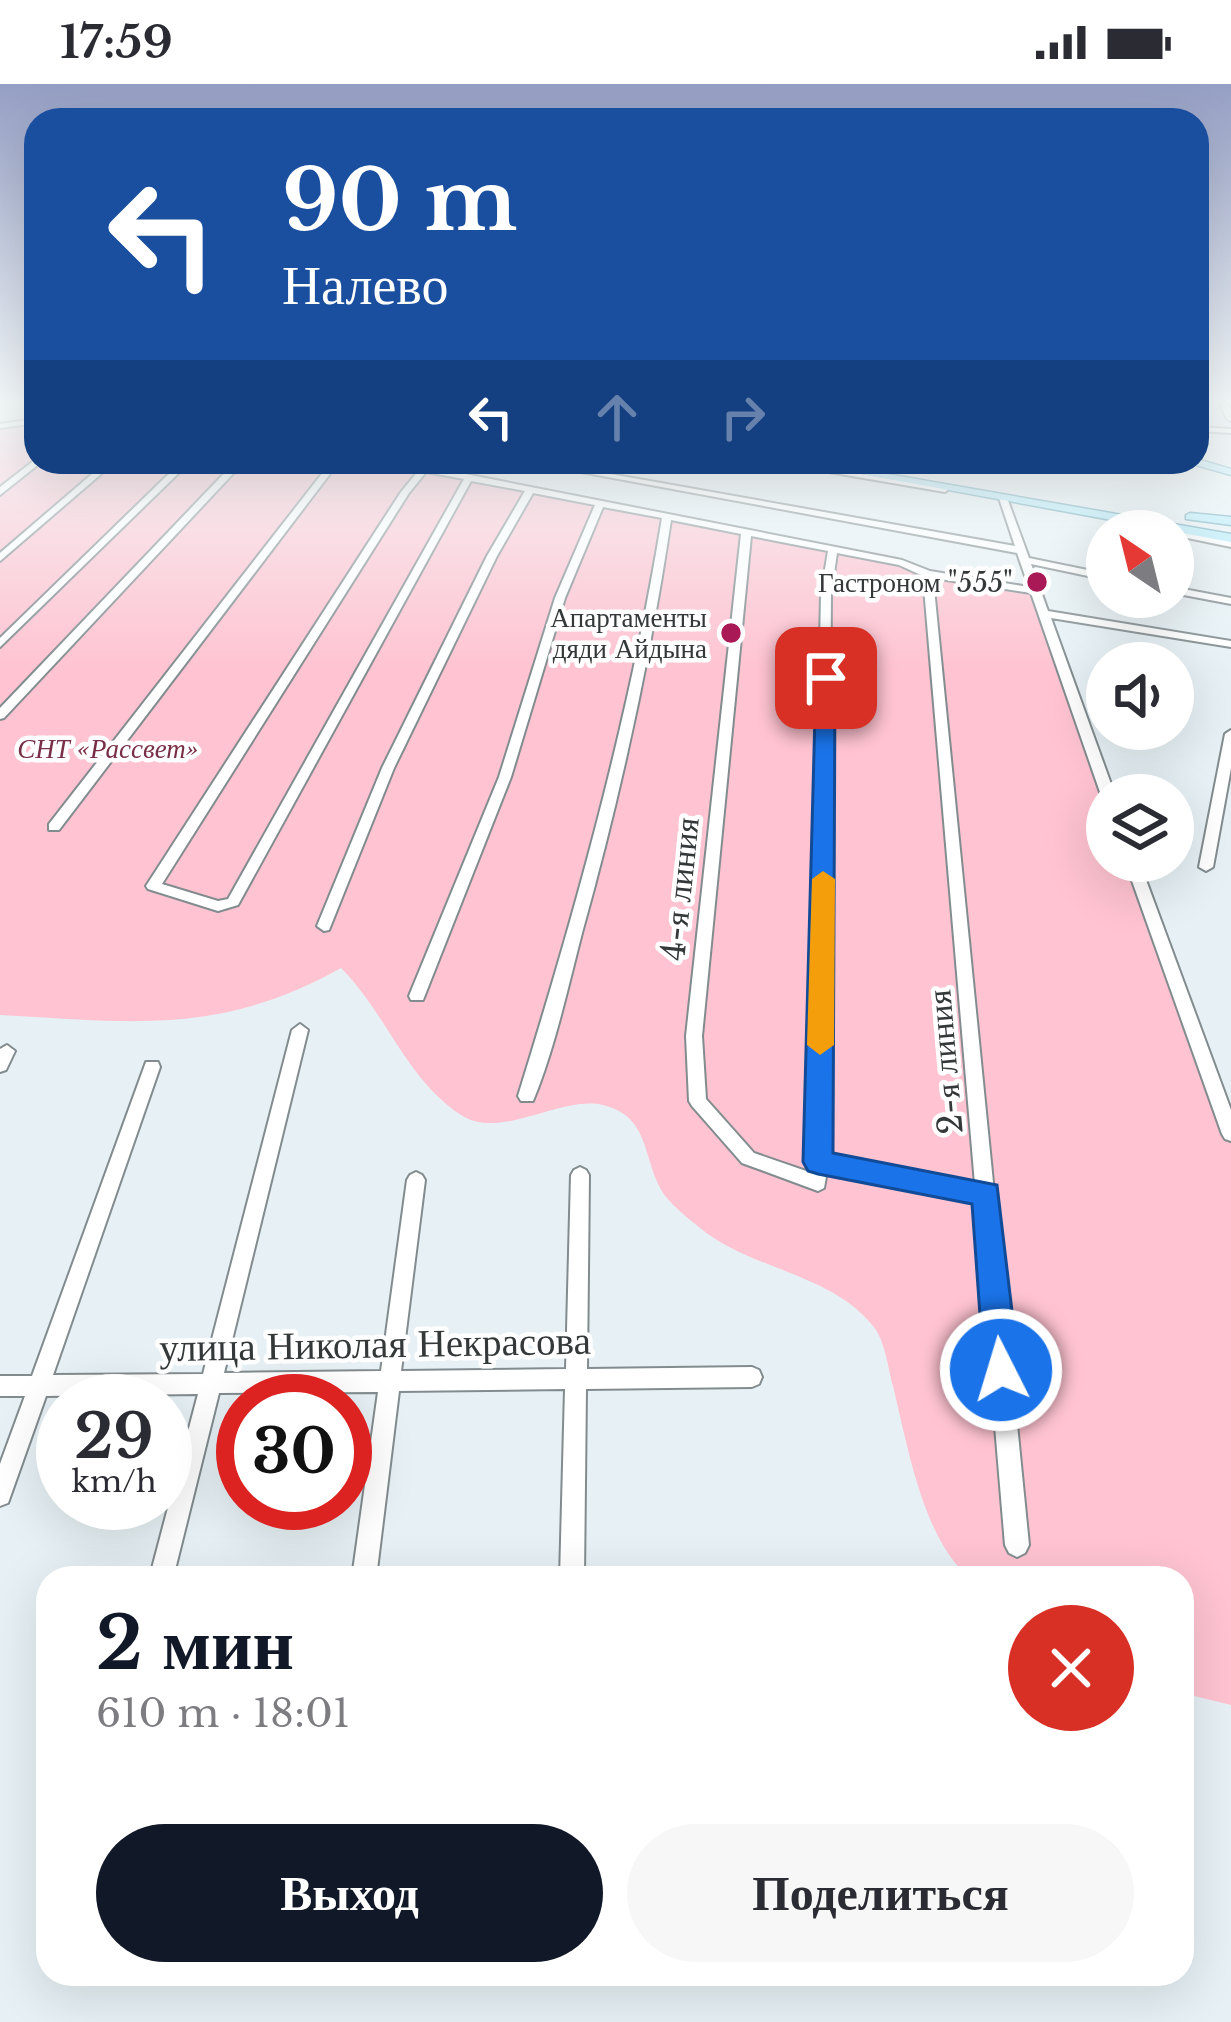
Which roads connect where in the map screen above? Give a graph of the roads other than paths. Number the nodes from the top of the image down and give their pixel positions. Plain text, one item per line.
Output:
1 (78, 490) edge
2 (157, 490) edge
3 (213, 490) edge
4 (313, 490) edge
5 (406, 490) edge
6 (462, 490) edge
7 (530, 490) edge
8 (532, 490) edge
9 (681, 490) edge
10 (950, 490) edge
11 (956, 490) edge
12 (1020, 490) edge
13 (1003, 499) junction
14 (600, 504) junction
15 (1086, 515) edge
16 (668, 517) junction
17 (1231, 521) edge
18 (746, 534) junction
19 (1194, 535) edge
20 (1231, 541) edge
21 (833, 549) junction
22 (1022, 555) junction
23 (0, 558) edge
24 (1086, 572) edge
25 (928, 574) junction
26 (1038, 591) junction
27 (1194, 594) edge
28 (1231, 601) edge
29 (1047, 614) junction
30 (0, 644) edge
31 (1231, 644) edge
32 (0, 715) edge
33 (1231, 734) edge
34 (1101, 774) edge
35 (54, 827) dead end
36 (1206, 867) dead end
37 (1140, 882) edge
38 (324, 926) dead end
39 (417, 995) dead end
40 (300, 1030) dead end
41 (152, 1066) dead end
42 (527, 1096) dead end
43 (1231, 1134) edge
44 (818, 1162) junction
45 (580, 1175) dead end
46 (416, 1180) dead end
47 (986, 1194) junction
48 (43, 1374) edge
49 (576, 1378) junction
50 (752, 1378) dead end
51 (390, 1380) junction
52 (192, 1381) edge
53 (212, 1381) junction
54 (0, 1385) edge
55 (36, 1385) edge
56 (36, 1393) edge
57 (0, 1495) edge
58 (1017, 1545) dead end
59 (165, 1566) edge
60 (366, 1566) edge
61 (572, 1566) edge

1 - 23 street
2 - 30 street
3 - 32 street
4 - 35 street
5 - 6 street
7 - 38 street
8 - 14 street
9 - 22 street
10 - 13 street
11 - 20 main road
12 - 17 main road
13 - 15 street
13 - 22 street
14 - 16 street
14 - 39 street
16 - 18 street
16 - 42 street
18 - 21 street
18 - 44 street, 4-я линия
19 - 20 street
21 - 25 street
21 - 44 street
22 - 24 street
22 - 26 street
25 - 26 street
25 - 47 street, 2-я линия
26 - 29 street
27 - 28 street
29 - 31 street
29 - 34 street
33 - 36 street
37 - 43 street
40 - 53 street
41 - 48 street
44 - 47 street
45 - 49 street
46 - 51 street
47 - 58 street, 2-я линия
49 - 50 street, улица Николая Некрасова
49 - 51 street, улица Николая Некрасова
49 - 61 street
51 - 53 street, улица Николая Некрасова
51 - 60 street
52 - 53 street, улица Николая Некрасова
53 - 59 street
54 - 55 street, улица Николая Некрасова
56 - 57 street

